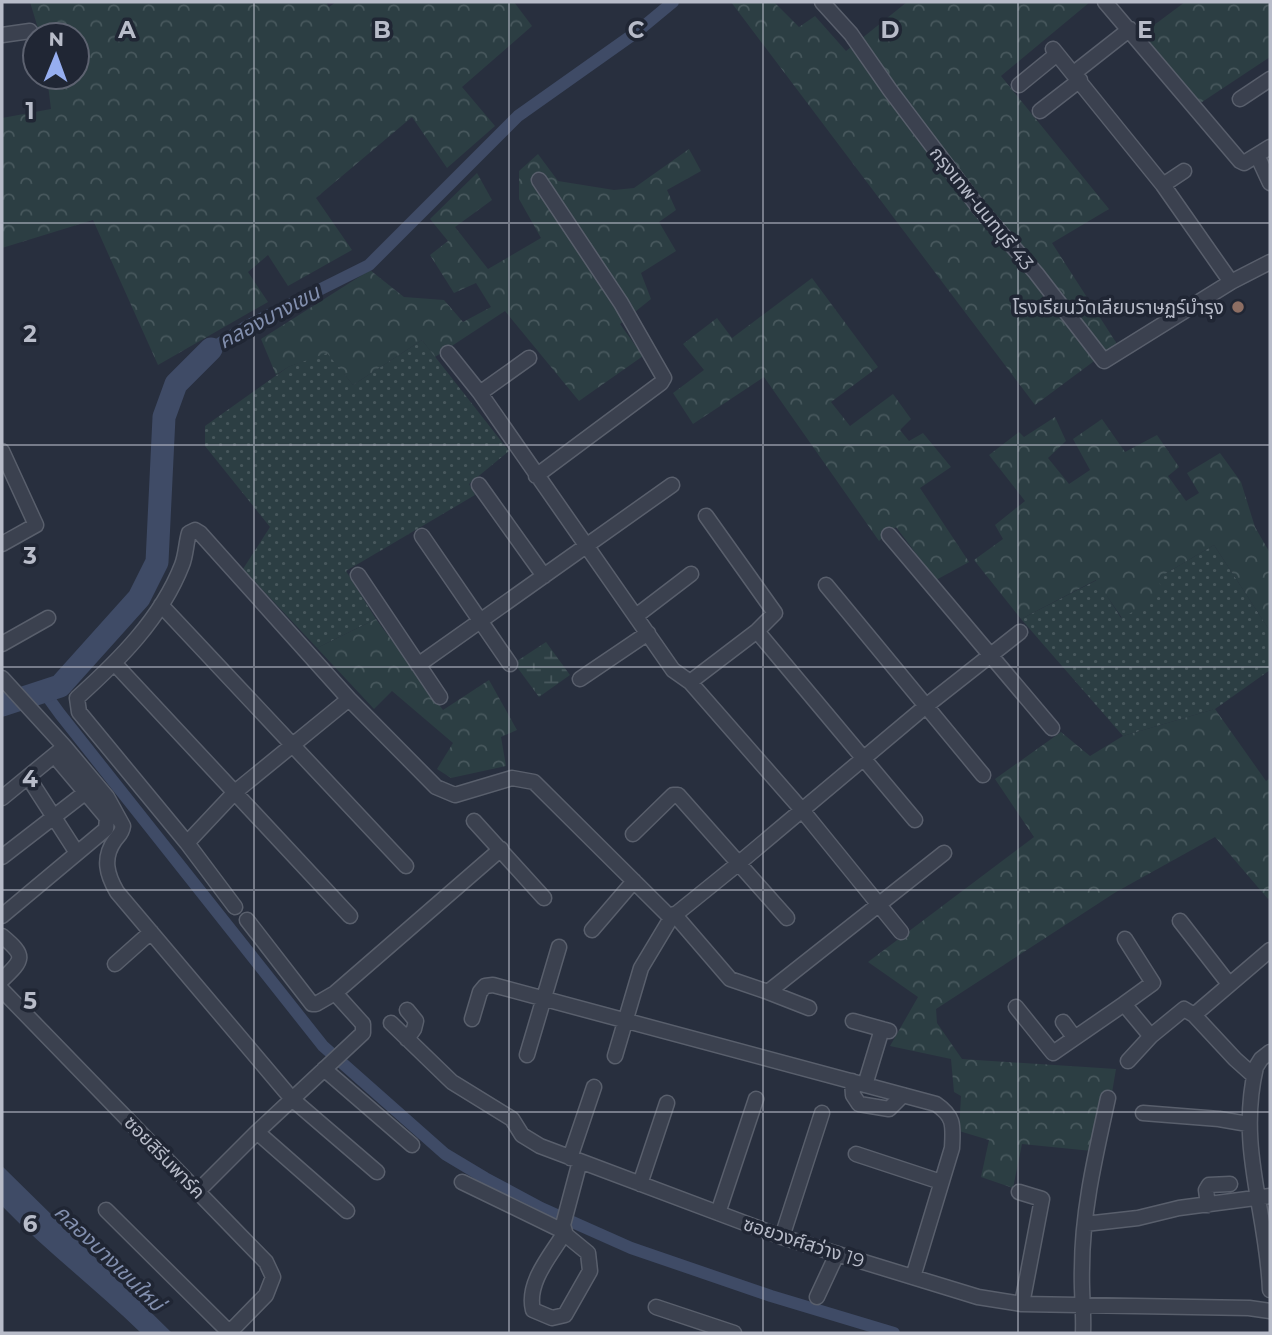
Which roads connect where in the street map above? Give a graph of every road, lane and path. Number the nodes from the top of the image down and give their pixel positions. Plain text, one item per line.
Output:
1 (822, 2) edge
2 (1105, 2) edge
3 (1130, 29) junction
4 (21, 32) edge
5 (2, 35) edge
6 (1077, 77) junction
7 (1270, 79) edge
8 (1019, 85) dead end
9 (1240, 99) dead end
10 (1040, 111) dead end
11 (1270, 147) edge
12 (1257, 155) junction
13 (1184, 171) dead end
14 (539, 180) dead end
15 (1270, 183) edge
16 (1163, 185) junction
17 (1270, 262) edge
18 (1231, 282) junction
19 (448, 354) dead end
20 (529, 358) dead end
21 (480, 393) junction
22 (2, 452) edge
23 (536, 476) junction
24 (479, 485) dead end
25 (672, 485) dead end
26 (706, 516) dead end
27 (889, 535) dead end
28 (422, 536) dead end
29 (2, 544) edge
30 (586, 546) junction
31 (691, 574) dead end
32 (358, 575) dead end
33 (544, 576) junction
34 (826, 585) dead end
35 (161, 605) junction
36 (636, 616) junction
37 (48, 618) dead end
38 (480, 621) junction
39 (1020, 632) dead end
40 (648, 633) junction
41 (761, 636) dead end
42 (2, 644) edge
43 (990, 655) junction
44 (115, 664) junction
45 (510, 664) dead end
46 (418, 665) junction
47 (2, 678) edge
48 (580, 679) dead end
49 (690, 682) junction
50 (440, 697) dead end
51 (349, 699) junction
52 (926, 706) junction
53 (1052, 728) dead end
54 (292, 744) junction
55 (65, 747) junction
56 (863, 758) junction
57 (59, 761) dead end
58 (984, 775) dead end
59 (28, 777) junction
60 (86, 792) junction
61 (235, 792) junction
62 (2, 798) edge
63 (802, 810) junction
64 (53, 817) junction
65 (915, 820) dead end
66 (474, 821) dead end
67 (633, 834) dead end
68 (187, 843) junction
69 (501, 849) junction
70 (77, 853) junction
71 (944, 853) dead end
72 (2, 857) edge
73 (739, 863) junction
74 (406, 866) dead end
75 (634, 881) junction
76 (544, 898) dead end
77 (879, 905) junction
78 (235, 907) dead end
79 (2, 916) edge
80 (350, 916) dead end
81 (673, 916) junction
82 (787, 918) dead end
83 (247, 919) dead end
84 (1181, 921) dead end
85 (592, 930) dead end
86 (151, 932) junction
87 (901, 932) dead end
88 (2, 936) edge
89 (1125, 939) dead end
90 (559, 947) dead end
91 (1270, 950) edge
92 (115, 964) dead end
93 (2, 980) edge
94 (1229, 984) junction
95 (2, 990) edge
96 (768, 992) junction
97 (335, 993) junction
98 (544, 999) junction
99 (1124, 1004) junction
100 (1016, 1007) dead end
101 (809, 1008) dead end
102 (407, 1010) dead end
103 (1194, 1016) junction
104 (472, 1019) dead end
105 (625, 1021) junction
106 (853, 1021) dead end
107 (1063, 1022) dead end
108 (391, 1023) dead end
109 (1074, 1037) junction
110 (1151, 1037) junction
111 (407, 1039) junction
112 (1270, 1052) edge
113 (527, 1055) dead end
114 (615, 1056) dead end
115 (1128, 1061) dead end
116 (324, 1069) junction
117 (1254, 1076) junction
118 (858, 1083) junction
119 (594, 1087) dead end
120 (1108, 1098) dead end
121 (292, 1099) junction
122 (756, 1099) dead end
123 (667, 1103) dead end
124 (822, 1113) dead end
125 (1143, 1113) dead end
126 (1248, 1124) junction
127 (257, 1132) junction
128 (412, 1145) dead end
129 (856, 1154) dead end
130 (575, 1159) junction
131 (377, 1172) dead end
132 (461, 1182) dead end
133 (941, 1182) junction
134 (640, 1184) junction
135 (1230, 1184) dead end
136 (198, 1191) junction
137 (1018, 1192) dead end
138 (1264, 1197) edge
139 (1208, 1205) junction
140 (106, 1210) dead end
141 (347, 1211) dead end
142 (718, 1213) junction
143 (1085, 1224) junction
144 (565, 1232) junction
145 (782, 1237) junction
146 (837, 1254) junction
147 (913, 1277) junction
148 (1270, 1290) edge
149 (817, 1297) dead end
150 (1022, 1304) junction
151 (1084, 1306) junction
152 (656, 1307) dead end
153 (1270, 1309) edge
154 (230, 1333) edge
155 (734, 1333) edge
156 (1083, 1333) edge

1 - 18 street, กรุงเทพ-นนทบุรี 43
2 - 3 street
3 - 6 street
3 - 12 street
4 - 5 street
6 - 8 street
6 - 10 street
6 - 16 street
7 - 9 street
11 - 12 street
12 - 15 street
13 - 16 street
14 - 23 street
16 - 18 street
17 - 18 street
19 - 21 street
20 - 21 street
21 - 23 street
22 - 29 street
23 - 30 street
24 - 33 street
25 - 30 street
26 - 49 street
27 - 43 street
28 - 38 street
30 - 33 street
30 - 36 street
31 - 36 street
32 - 46 street
33 - 38 street
34 - 52 street
35 - 44 street
35 - 51 street
35 - 54 street
36 - 40 street
37 - 42 street
38 - 45 street
38 - 46 street
39 - 43 street
40 - 48 street
40 - 49 street
41 - 56 street
43 - 52 street
43 - 53 street
44 - 61 street
44 - 68 street
46 - 50 street
47 - 55 street
49 - 63 street
51 - 54 street
51 - 75 street
52 - 56 street
52 - 58 street
54 - 61 street
54 - 74 street
55 - 59 street
55 - 86 street
56 - 63 street
56 - 65 street
57 - 60 street
59 - 62 street
59 - 64 street
60 - 64 street
60 - 70 street
61 - 68 street
61 - 80 street
63 - 73 street
63 - 77 street
64 - 70 street
64 - 72 street
66 - 69 street
67 - 73 street
68 - 78 street
69 - 76 street
69 - 97 street
70 - 79 street
71 - 77 street
73 - 81 street
73 - 82 street
75 - 81 street
75 - 85 street
77 - 87 street
77 - 96 street
81 - 96 street
81 - 105 street
83 - 97 street
84 - 94 street
86 - 92 street
86 - 121 street
88 - 93 street
89 - 99 street
90 - 98 street
91 - 94 street
94 - 103 street
95 - 136 street, ซอยสิรีนพาร์ค
96 - 101 street
97 - 116 street
98 - 104 street
98 - 105 street
98 - 113 street
99 - 109 street
99 - 110 street
100 - 109 street
102 - 111 street
103 - 110 street
103 - 117 street
105 - 114 street
105 - 118 street
106 - 118 street
107 - 109 street
108 - 111 street, ซอยวงศ์สว่าง 19
110 - 115 street
111 - 130 street, ซอยวงศ์สว่าง 19
112 - 117 street
116 - 121 street
116 - 128 street
117 - 126 street
118 - 133 street
119 - 130 street
120 - 143 street
121 - 127 street
121 - 131 street
122 - 142 street
123 - 134 street
124 - 145 street
125 - 126 street
126 - 138 street
127 - 136 street
127 - 141 street
129 - 133 street
130 - 134 street, ซอยวงศ์สว่าง 19
130 - 144 street
132 - 144 street
133 - 147 street
134 - 142 street, ซอยวงศ์สว่าง 19
135 - 139 street
136 - 154 street, ซอยสิรีนพาร์ค
137 - 150 street
138 - 139 street
138 - 148 street
139 - 143 street
140 - 154 street
142 - 145 street, ซอยวงศ์สว่าง 19
143 - 151 street
144 - 144 street
145 - 146 street, ซอยวงศ์สว่าง 19
146 - 147 street, ซอยวงศ์สว่าง 19
146 - 149 street
147 - 150 street, ซอยวงศ์สว่าง 19
150 - 151 street, ซอยวงศ์สว่าง 19
151 - 153 street, ซอยวงศ์สว่าง 19
151 - 156 street
152 - 155 street

